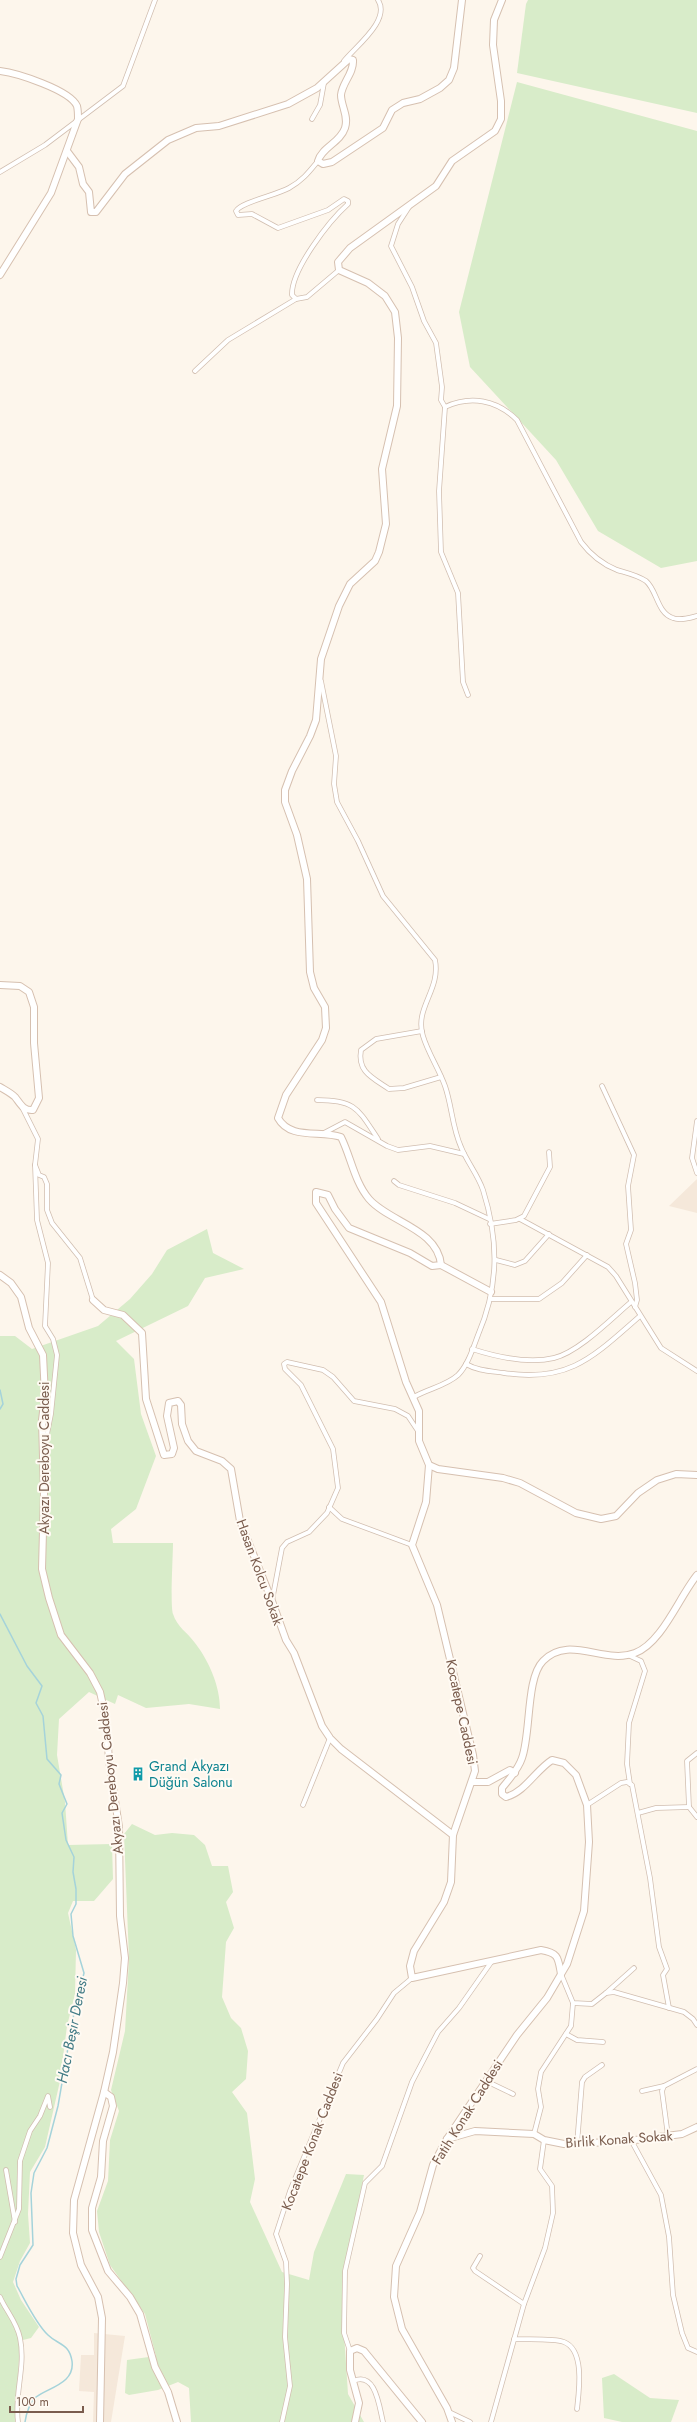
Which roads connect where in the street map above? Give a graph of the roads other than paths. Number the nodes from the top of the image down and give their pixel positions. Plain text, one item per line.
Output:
1 (155, 0) edge
2 (378, 0) edge
3 (462, 0) edge
4 (502, 0) edge
5 (343, 62) junction
6 (0, 71) edge
7 (324, 82) junction
8 (78, 119) junction
9 (312, 120) dead end
10 (67, 151) junction
11 (318, 161) junction
12 (0, 172) edge
13 (409, 207) junction
14 (339, 270) junction
15 (0, 275) edge
16 (296, 299) junction
17 (195, 371) dead end
18 (445, 407) junction
19 (697, 616) edge
20 (319, 671) junction
21 (468, 695) dead end
22 (0, 985) edge
23 (422, 1032) junction
24 (441, 1077) junction
25 (602, 1086) dead end
26 (0, 1088) edge
27 (317, 1100) dead end
28 (22, 1107) junction
29 (697, 1121) edge
30 (324, 1133) junction
31 (379, 1141) junction
32 (549, 1152) dead end
33 (464, 1154) junction
34 (35, 1165) junction
35 (697, 1173) edge
36 (394, 1182) dead end
37 (489, 1219) junction
38 (520, 1219) junction
39 (490, 1224) junction
40 (549, 1234) junction
41 (587, 1255) junction
42 (496, 1260) junction
43 (441, 1265) junction
44 (0, 1275) edge
45 (491, 1296) junction
46 (93, 1300) joint
47 (631, 1302) junction
48 (635, 1307) junction
49 (640, 1316) junction
50 (472, 1349) junction
51 (466, 1364) junction
52 (697, 1371) edge
53 (414, 1397) junction
54 (419, 1433) junction
55 (42, 1454) junction
56 (429, 1465) junction
57 (697, 1475) edge
58 (329, 1507) junction
59 (412, 1545) junction
60 (697, 1576) edge
61 (272, 1601) junction
62 (628, 1655) junction
63 (330, 1738) junction
64 (697, 1753) edge
65 (515, 1773) junction
66 (472, 1782) junction
67 (630, 1784) junction
68 (303, 1805) dead end
69 (587, 1805) junction
70 (689, 1807) junction
71 (638, 1813) junction
72 (697, 1817) edge
73 (453, 1835) junction
74 (492, 1961) junction
75 (634, 1968) dead end
76 (561, 1974) junction
77 (412, 1978) junction
78 (606, 1993) junction
79 (573, 2003) junction
80 (669, 2008) junction
81 (697, 2025) edge
82 (566, 2034) junction
83 (603, 2042) dead end
84 (602, 2066) dead end
85 (697, 2069) edge
86 (486, 2081) junction
87 (664, 2086) junction
88 (642, 2091) dead end
89 (104, 2092) junction
90 (513, 2094) dead end
91 (50, 2107) dead end
92 (697, 2127) edge
93 (534, 2134) junction
94 (668, 2136) junction
95 (447, 2139) junction
96 (544, 2140) junction
97 (631, 2140) junction
98 (577, 2144) junction
99 (6, 2170) dead end
100 (15, 2223) junction
101 (0, 2256) edge
102 (480, 2256) dead end
103 (0, 2297) edge
104 (524, 2304) junction
105 (514, 2339) junction
106 (350, 2351) junction
107 (697, 2352) edge
108 (353, 2381) junction
109 (577, 2408) dead end
110 (449, 2412) junction
111 (18, 2422) edge
112 (100, 2422) edge
113 (177, 2422) edge
114 (282, 2422) edge
115 (355, 2422) edge
116 (382, 2422) edge
117 (422, 2422) edge
118 (452, 2422) edge
119 (470, 2422) edge
120 (492, 2422) edge

1 - 8 street
2 - 5 street
3 - 11 main road
4 - 13 main road
5 - 7 main road
5 - 11 main road
6 - 8 main road
7 - 9 street
7 - 10 main road
8 - 10 main road
8 - 12 street
10 - 15 main road
11 - 16 street
13 - 14 main road
13 - 18 street
14 - 16 street
14 - 20 main road
16 - 17 street
18 - 19 street
18 - 21 street
20 - 23 street
20 - 30 main road
22 - 28 main road
23 - 24 street
23 - 24 street
24 - 33 street
25 - 48 street
26 - 28 main road
27 - 31 street
28 - 34 street
29 - 35 street
30 - 31 street
30 - 43 main road
31 - 33 street
32 - 38 street
33 - 37 street
34 - 46 street
34 - 55 street
36 - 37 street
37 - 39 street
38 - 39 street
38 - 40 street
39 - 42 street
40 - 41 street
40 - 42 street
41 - 45 street
41 - 47 street
42 - 45 street
43 - 45 main road
43 - 53 main road
44 - 55 main road, Akyazı Dereboyu Caddesi
45 - 50 street
46 - 61 main road, Hasan Kolcu Sokak
47 - 48 street
47 - 50 street
48 - 49 street
49 - 51 street
49 - 52 street
50 - 51 street
51 - 53 street
53 - 54 main road
54 - 56 main road
54 - 58 street
55 - 89 main road, Akyazı Dereboyu Caddesi
56 - 57 main road
56 - 59 main road
58 - 59 street
58 - 61 street
59 - 66 main road, Kocatepe Caddesi
60 - 62 main road
61 - 63 main road, Hasan Kolcu Sokak
62 - 65 main road
62 - 67 street
63 - 68 street
63 - 73 main road, Hasan Kolcu Sokak
64 - 70 street
65 - 66 main road
65 - 69 main road, Fatih Konak Caddesi
66 - 73 main road, Kocatepe Caddesi
67 - 69 street
67 - 71 street
69 - 76 main road, Fatih Konak Caddesi
70 - 71 street
70 - 72 street
71 - 80 street
73 - 77 main road, Kocatepe Caddesi
74 - 76 main road, Kocatepe Konak Caddesi
74 - 77 main road, Kocatepe Konak Caddesi
74 - 106 street
75 - 78 street
76 - 79 street
76 - 86 main road, Fatih Konak Caddesi
77 - 114 street, Kocatepe Konak Caddesi
78 - 79 street
78 - 80 street
79 - 82 street
80 - 81 street
82 - 83 street
82 - 93 street
84 - 98 street
85 - 87 street
86 - 90 street
86 - 95 main road, Fatih Konak Caddesi
87 - 88 street
87 - 94 street
89 - 112 main road, Akyazı Dereboyu Caddesi
89 - 113 main road
91 - 100 street
92 - 94 main road, Birlik Konak Sokak
93 - 95 main road, Birlik Konak Sokak
93 - 96 main road, Birlik Konak Sokak
94 - 97 main road, Birlik Konak Sokak
95 - 110 main road, Fatih Konak Caddesi
96 - 98 main road, Birlik Konak Sokak
96 - 104 street
97 - 98 main road, Birlik Konak Sokak
97 - 107 street
99 - 100 street
100 - 101 street
102 - 104 street
103 - 111 street
104 - 105 street
105 - 109 street
105 - 120 street
106 - 108 main road
106 - 117 main road
108 - 115 main road
108 - 116 street
110 - 118 main road, Fatih Konak Caddesi
110 - 119 street

